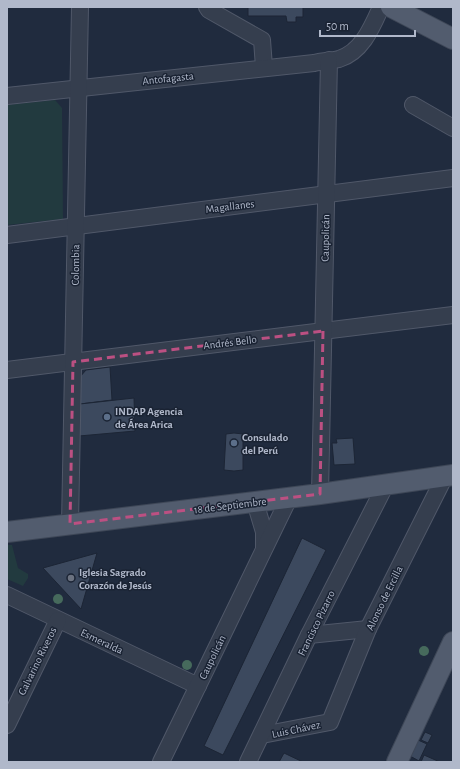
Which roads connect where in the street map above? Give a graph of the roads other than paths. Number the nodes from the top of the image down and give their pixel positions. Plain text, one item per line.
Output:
1 (80, 7) edge
2 (207, 7) edge
3 (381, 7) edge
4 (391, 7) edge
5 (453, 39) edge
6 (329, 60) junction
7 (264, 67) junction
8 (78, 88) junction
9 (7, 96) edge
10 (413, 105) dead end
11 (453, 128) edge
12 (453, 178) edge
13 (326, 194) junction
14 (76, 226) junction
15 (7, 235) edge
16 (453, 315) edge
17 (323, 331) junction
18 (73, 362) junction
19 (7, 370) edge
20 (449, 476) edge
21 (386, 484) junction
22 (320, 494) junction
23 (289, 498) junction
24 (256, 502) junction
25 (70, 524) junction
26 (7, 532) edge
27 (263, 551) junction
28 (7, 596) edge
29 (58, 620) junction
30 (368, 629) junction
31 (310, 635) junction
32 (453, 642) edge
33 (198, 686) junction
34 (330, 722) joint
35 (7, 725) edge
36 (262, 736) junction
37 (161, 762) edge
38 (248, 762) edge
39 (397, 762) edge

1 - 8 street, Colombia
2 - 7 street
3 - 6 street
4 - 5 main road
6 - 7 street, Antofagasta
6 - 13 street, Caupolicán
7 - 8 street, Antofagasta
8 - 9 street, Antofagasta
8 - 14 street, Colombia
10 - 11 street
12 - 13 street, Magallanes
13 - 14 street, Magallanes
13 - 17 street, Caupolicán
14 - 15 street, Magallanes
14 - 18 street, Colombia
16 - 17 street, Andrés Bello
17 - 18 street, Andrés Bello
17 - 22 street, Caupolicán
18 - 19 street, Andrés Bello
18 - 25 street, Colombia
20 - 21 main road, 18 de Septiembre
20 - 30 street, Alonso de Ercilla
21 - 22 main road, 18 de Septiembre
21 - 31 street, Francisco Pizarro
22 - 23 main road, 18 de Septiembre
23 - 24 main road, 18 de Septiembre
23 - 27 street, Caupolicán
24 - 25 main road, 18 de Septiembre
24 - 27 street, Caupolicán
25 - 26 main road, 18 de Septiembre
27 - 33 street, Caupolicán
28 - 29 street, Esmeralda
29 - 33 street, Esmeralda
29 - 35 street, Galvarino Riveros
30 - 31 street
30 - 34 street, Alonso de Ercilla
31 - 36 street, Francisco Pizarro
32 - 39 main road
33 - 37 street, Caupolicán
34 - 36 street, Luis Chávez
36 - 38 street, Francisco Pizarro

